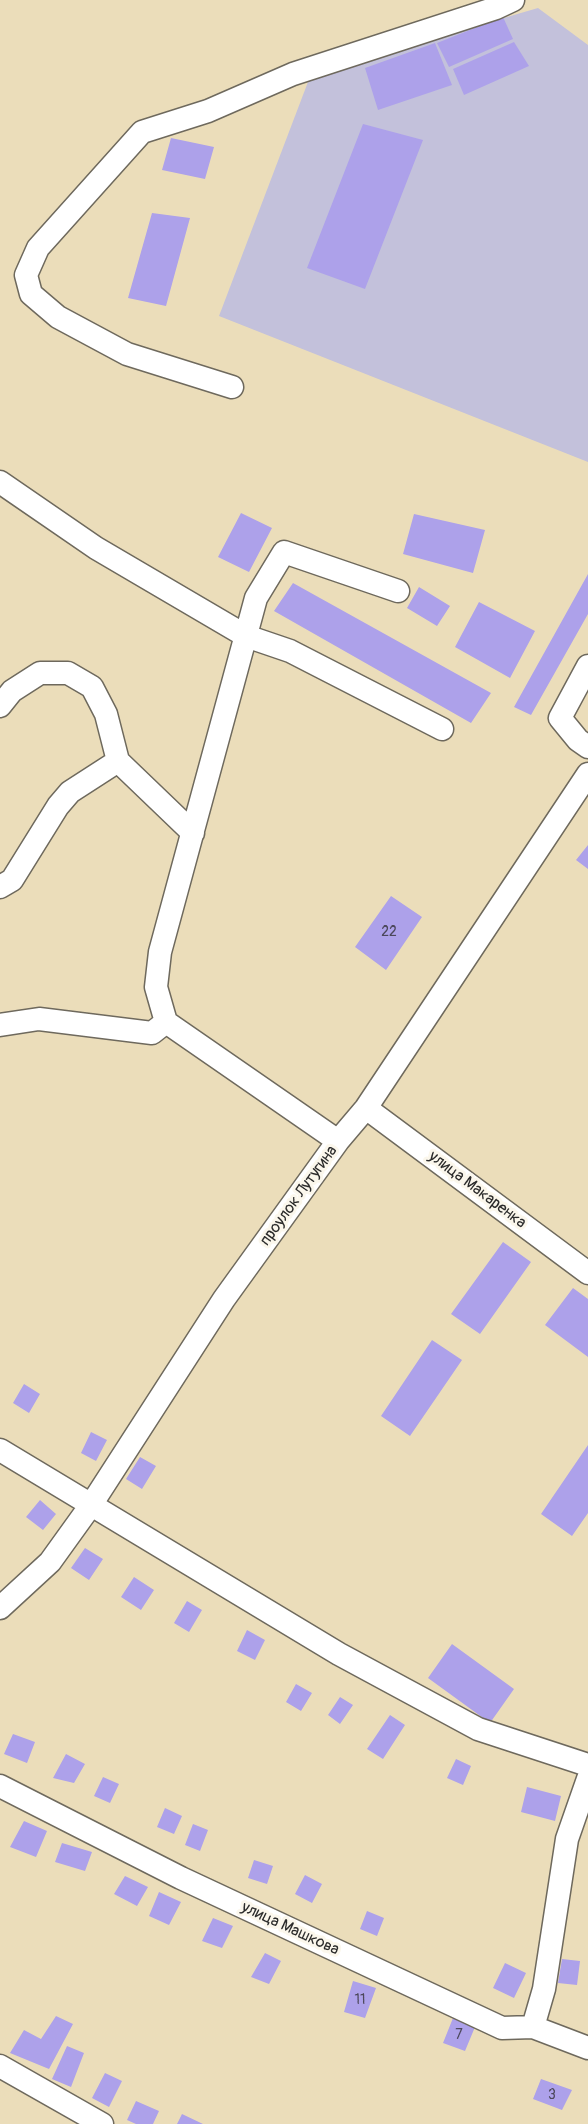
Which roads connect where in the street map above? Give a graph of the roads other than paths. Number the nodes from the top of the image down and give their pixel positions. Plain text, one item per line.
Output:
1 (513, 0) edge
2 (232, 387) dead end
3 (0, 482) edge
4 (398, 591) dead end
5 (246, 636) junction
6 (588, 666) edge
7 (0, 706) edge
8 (442, 729) dead end
9 (588, 747) edge
10 (118, 761) junction
11 (586, 784) edge
12 (192, 833) junction
13 (0, 887) edge
14 (166, 1022) junction
15 (0, 1025) edge
16 (366, 1108) junction
17 (338, 1142) junction
18 (588, 1273) edge
19 (0, 1450) edge
20 (91, 1505) junction
21 (0, 1608) edge
22 (588, 1765) edge
23 (588, 1779) edge
24 (0, 1786) edge
25 (533, 2027) junction
26 (588, 2048) edge
27 (0, 2066) edge
28 (102, 2124) edge

1 - 2 street
3 - 5 street
4 - 5 street
5 - 8 street
5 - 12 street
6 - 9 street
7 - 10 street
10 - 12 street
10 - 13 street
11 - 16 street, проулок Лутугина
12 - 14 street
14 - 15 street
14 - 17 street
16 - 17 street, проулок Лутугина
16 - 18 street, улица Макаренка
17 - 20 street, проулок Лутугина
19 - 20 street
20 - 21 street, проулок Лутугина
20 - 22 street
23 - 25 street
24 - 25 street, улица Машкова
25 - 26 street, улица Машкова
27 - 28 street

